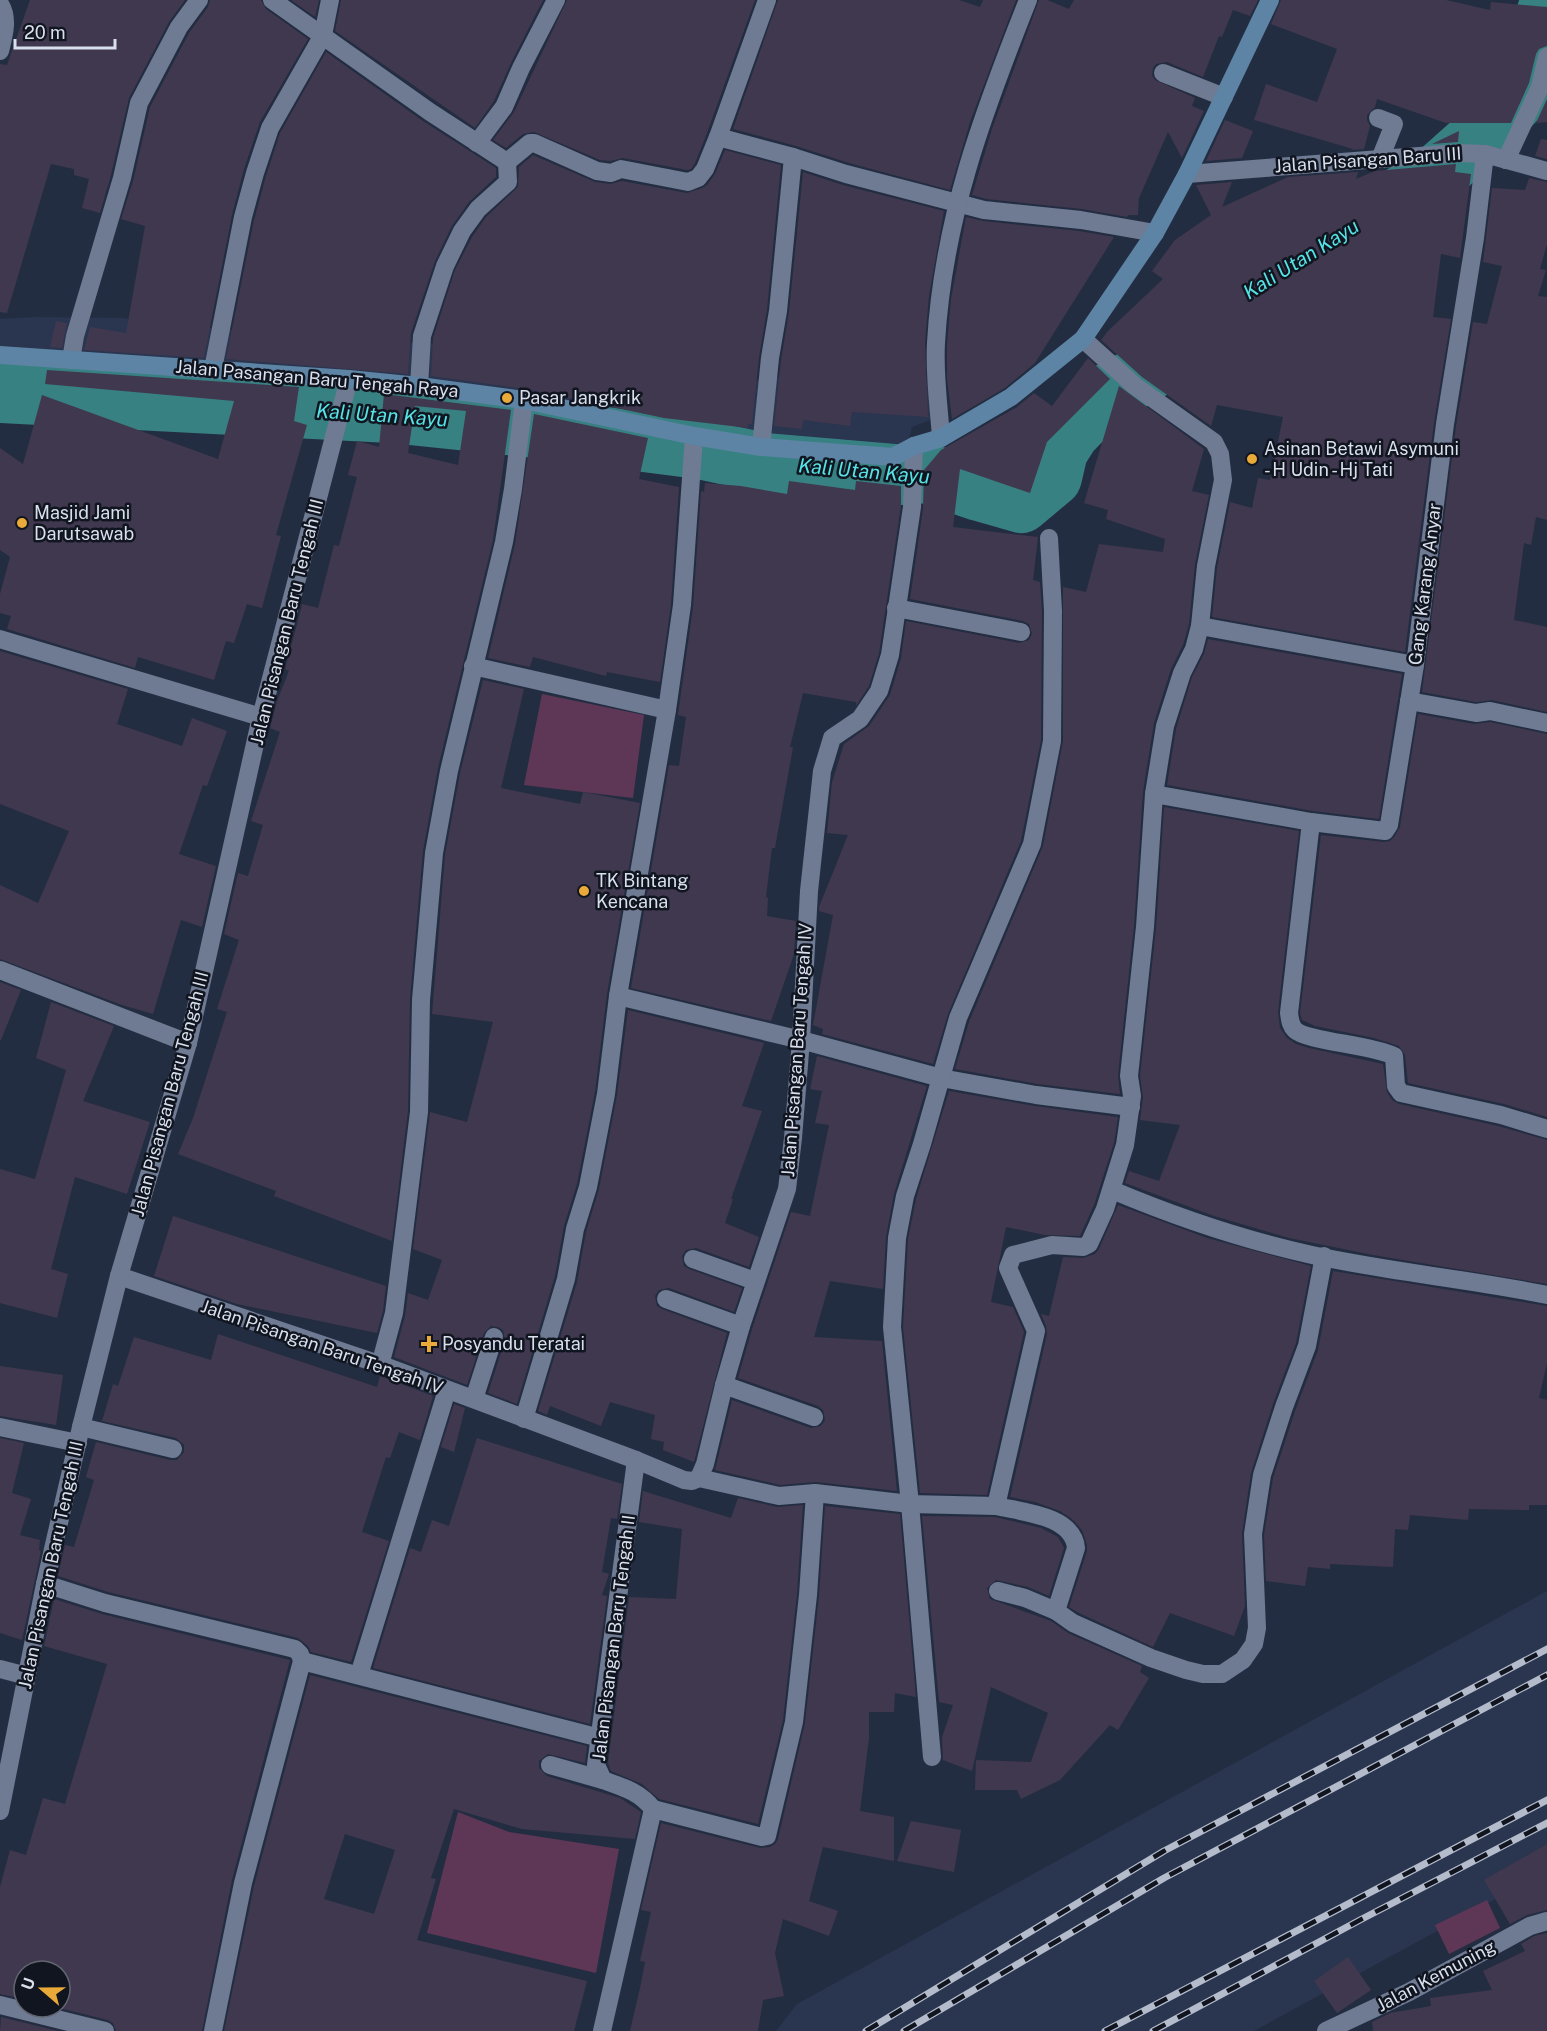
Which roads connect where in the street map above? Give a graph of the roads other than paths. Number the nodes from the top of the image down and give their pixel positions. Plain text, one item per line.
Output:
1 (199, 0) edge
2 (272, 0) edge
3 (330, 0) edge
4 (556, 0) edge
5 (767, 0) edge
6 (1028, 0) edge
7 (1270, 0) edge
8 (0, 4) edge
9 (323, 35) junction
10 (0, 51) edge
11 (1547, 57) edge
12 (1163, 73) dead end
13 (1224, 97) junction
14 (1378, 118) dead end
15 (718, 137) junction
16 (477, 142) junction
17 (1472, 153) junction
18 (793, 157) junction
19 (1380, 159) junction
20 (1506, 160) junction
21 (507, 162) junction
22 (1547, 171) edge
23 (1187, 174) junction
24 (957, 203) junction
25 (1155, 233) junction
26 (1083, 339) junction
27 (0, 355) edge
28 (71, 360) junction
29 (213, 369) junction
30 (349, 379) junction
31 (419, 386) junction
32 (524, 400) junction
33 (941, 438) junction
34 (693, 444) junction
35 (914, 446) junction
36 (761, 447) junction
37 (1049, 538) dead end
38 (896, 609) junction
39 (1200, 626) junction
40 (1021, 632) dead end
41 (0, 639) edge
42 (1415, 665) junction
43 (473, 666) junction
44 (1409, 700) junction
45 (667, 710) junction
46 (261, 717) junction
47 (1547, 723) edge
48 (1154, 794) junction
49 (1311, 822) junction
50 (0, 970) edge
51 (618, 996) junction
52 (801, 1040) junction
53 (188, 1043) junction
54 (941, 1078) junction
55 (1131, 1107) junction
56 (1547, 1129) edge
57 (1112, 1190) junction
58 (1324, 1256) junction
59 (693, 1259) dead end
60 (119, 1276) junction
61 (755, 1281) junction
62 (1547, 1295) edge
63 (666, 1299) dead end
64 (741, 1326) junction
65 (494, 1337) dead end
66 (380, 1365) junction
67 (724, 1384) junction
68 (447, 1390) junction
69 (474, 1400) junction
70 (814, 1417) dead end
71 (524, 1419) junction
72 (0, 1427) edge
73 (79, 1435) junction
74 (173, 1449) dead end
75 (636, 1460) junction
76 (699, 1478) junction
77 (815, 1493) junction
78 (910, 1504) junction
79 (996, 1506) junction
80 (45, 1584) junction
81 (998, 1591) dead end
82 (1056, 1611) junction
83 (302, 1661) junction
84 (0, 1669) edge
85 (359, 1675) junction
86 (27, 1676) junction
87 (600, 1738) junction
88 (932, 1757) dead end
89 (550, 1765) dead end
90 (603, 1780) junction
91 (653, 1809) junction
92 (0, 1811) edge
93 (1547, 1921) edge
94 (0, 2005) edge
95 (105, 2031) edge
96 (213, 2031) edge
97 (602, 2031) edge
98 (1326, 2031) edge

1 - 28 street
2 - 9 street
3 - 9 street
4 - 16 street
5 - 15 street
6 - 24 street
7 - 13 street, Jalan Pasangan Baru Tengah Raya
8 - 10 street
9 - 16 street
9 - 29 street
11 - 20 street
12 - 13 street
13 - 23 street, Jalan Pasangan Baru Tengah Raya
14 - 19 street
15 - 18 street
15 - 21 street
16 - 21 street
17 - 19 street, Jalan Pisangan Baru III
17 - 20 street, Jalan Pisangan Baru III
17 - 42 street, Gang Karang Anyar
18 - 24 street
18 - 36 street
19 - 23 street, Jalan Pisangan Baru III
20 - 22 street, Jalan Pisangan Baru III
21 - 31 street
23 - 25 street, Jalan Pasangan Baru Tengah Raya
24 - 25 street
24 - 33 street
25 - 26 street, Jalan Pasangan Baru Tengah Raya
26 - 33 street, Jalan Pasangan Baru Tengah Raya
26 - 39 street
27 - 28 street, Jalan Pasangan Baru Tengah Raya
28 - 29 street, Jalan Pasangan Baru Tengah Raya
29 - 30 street, Jalan Pasangan Baru Tengah Raya
30 - 31 street, Jalan Pasangan Baru Tengah Raya
30 - 46 street, Jalan Pisangan Baru Tengah III
31 - 32 street, Jalan Pasangan Baru Tengah Raya
32 - 34 street, Jalan Pasangan Baru Tengah Raya
32 - 43 street
33 - 35 street, Jalan Pasangan Baru Tengah Raya
34 - 36 street, Jalan Pasangan Baru Tengah Raya
34 - 45 street
35 - 36 street, Jalan Pasangan Baru Tengah Raya
35 - 38 street, Jalan Pisangan Baru Tengah IV
37 - 54 street
38 - 40 street
38 - 52 street, Jalan Pisangan Baru Tengah IV
39 - 42 street
39 - 48 street
41 - 46 street
42 - 44 street, Gang Karang Anyar
43 - 45 street
43 - 66 street
44 - 47 street
44 - 49 street, Gang Karang Anyar
45 - 51 street
46 - 53 street, Jalan Pisangan Baru Tengah III
48 - 49 street
48 - 55 street
49 - 56 street
50 - 53 street
51 - 52 street
51 - 71 street
52 - 54 street
52 - 61 street, Jalan Pisangan Baru Tengah IV
53 - 60 street, Jalan Pisangan Baru Tengah III
54 - 55 street
54 - 78 street
55 - 57 street
57 - 58 street
57 - 79 street
58 - 62 street
58 - 82 street
59 - 61 street
60 - 66 street, Jalan Pisangan Baru Tengah IV
60 - 73 street, Jalan Pisangan Baru Tengah III
61 - 64 street, Jalan Pisangan Baru Tengah IV
63 - 64 street
64 - 67 street, Jalan Pisangan Baru Tengah IV
65 - 69 street
66 - 68 street, Jalan Pisangan Baru Tengah IV
67 - 70 street
67 - 76 street, Jalan Pisangan Baru Tengah IV
68 - 69 street, Jalan Pisangan Baru Tengah IV
68 - 85 street
69 - 71 street, Jalan Pisangan Baru Tengah IV
71 - 75 street, Jalan Pisangan Baru Tengah IV
72 - 73 street
73 - 74 street
73 - 80 street, Jalan Pisangan Baru Tengah III
75 - 76 street, Jalan Pisangan Baru Tengah IV
75 - 87 street, Jalan Pisangan Baru Tengah II
76 - 77 street
77 - 78 street
77 - 91 street
78 - 79 street
78 - 88 street
79 - 82 street
80 - 83 street
80 - 86 street, Jalan Pisangan Baru Tengah III
81 - 82 street
83 - 85 street
83 - 96 street
84 - 86 street
85 - 87 street
86 - 92 street, Jalan Pisangan Baru Tengah III
87 - 90 street, Jalan Pisangan Baru Tengah II
89 - 90 street
90 - 91 street, Jalan Pisangan Baru Tengah II
91 - 97 street
93 - 98 street, Jalan Kemuning
94 - 95 street

